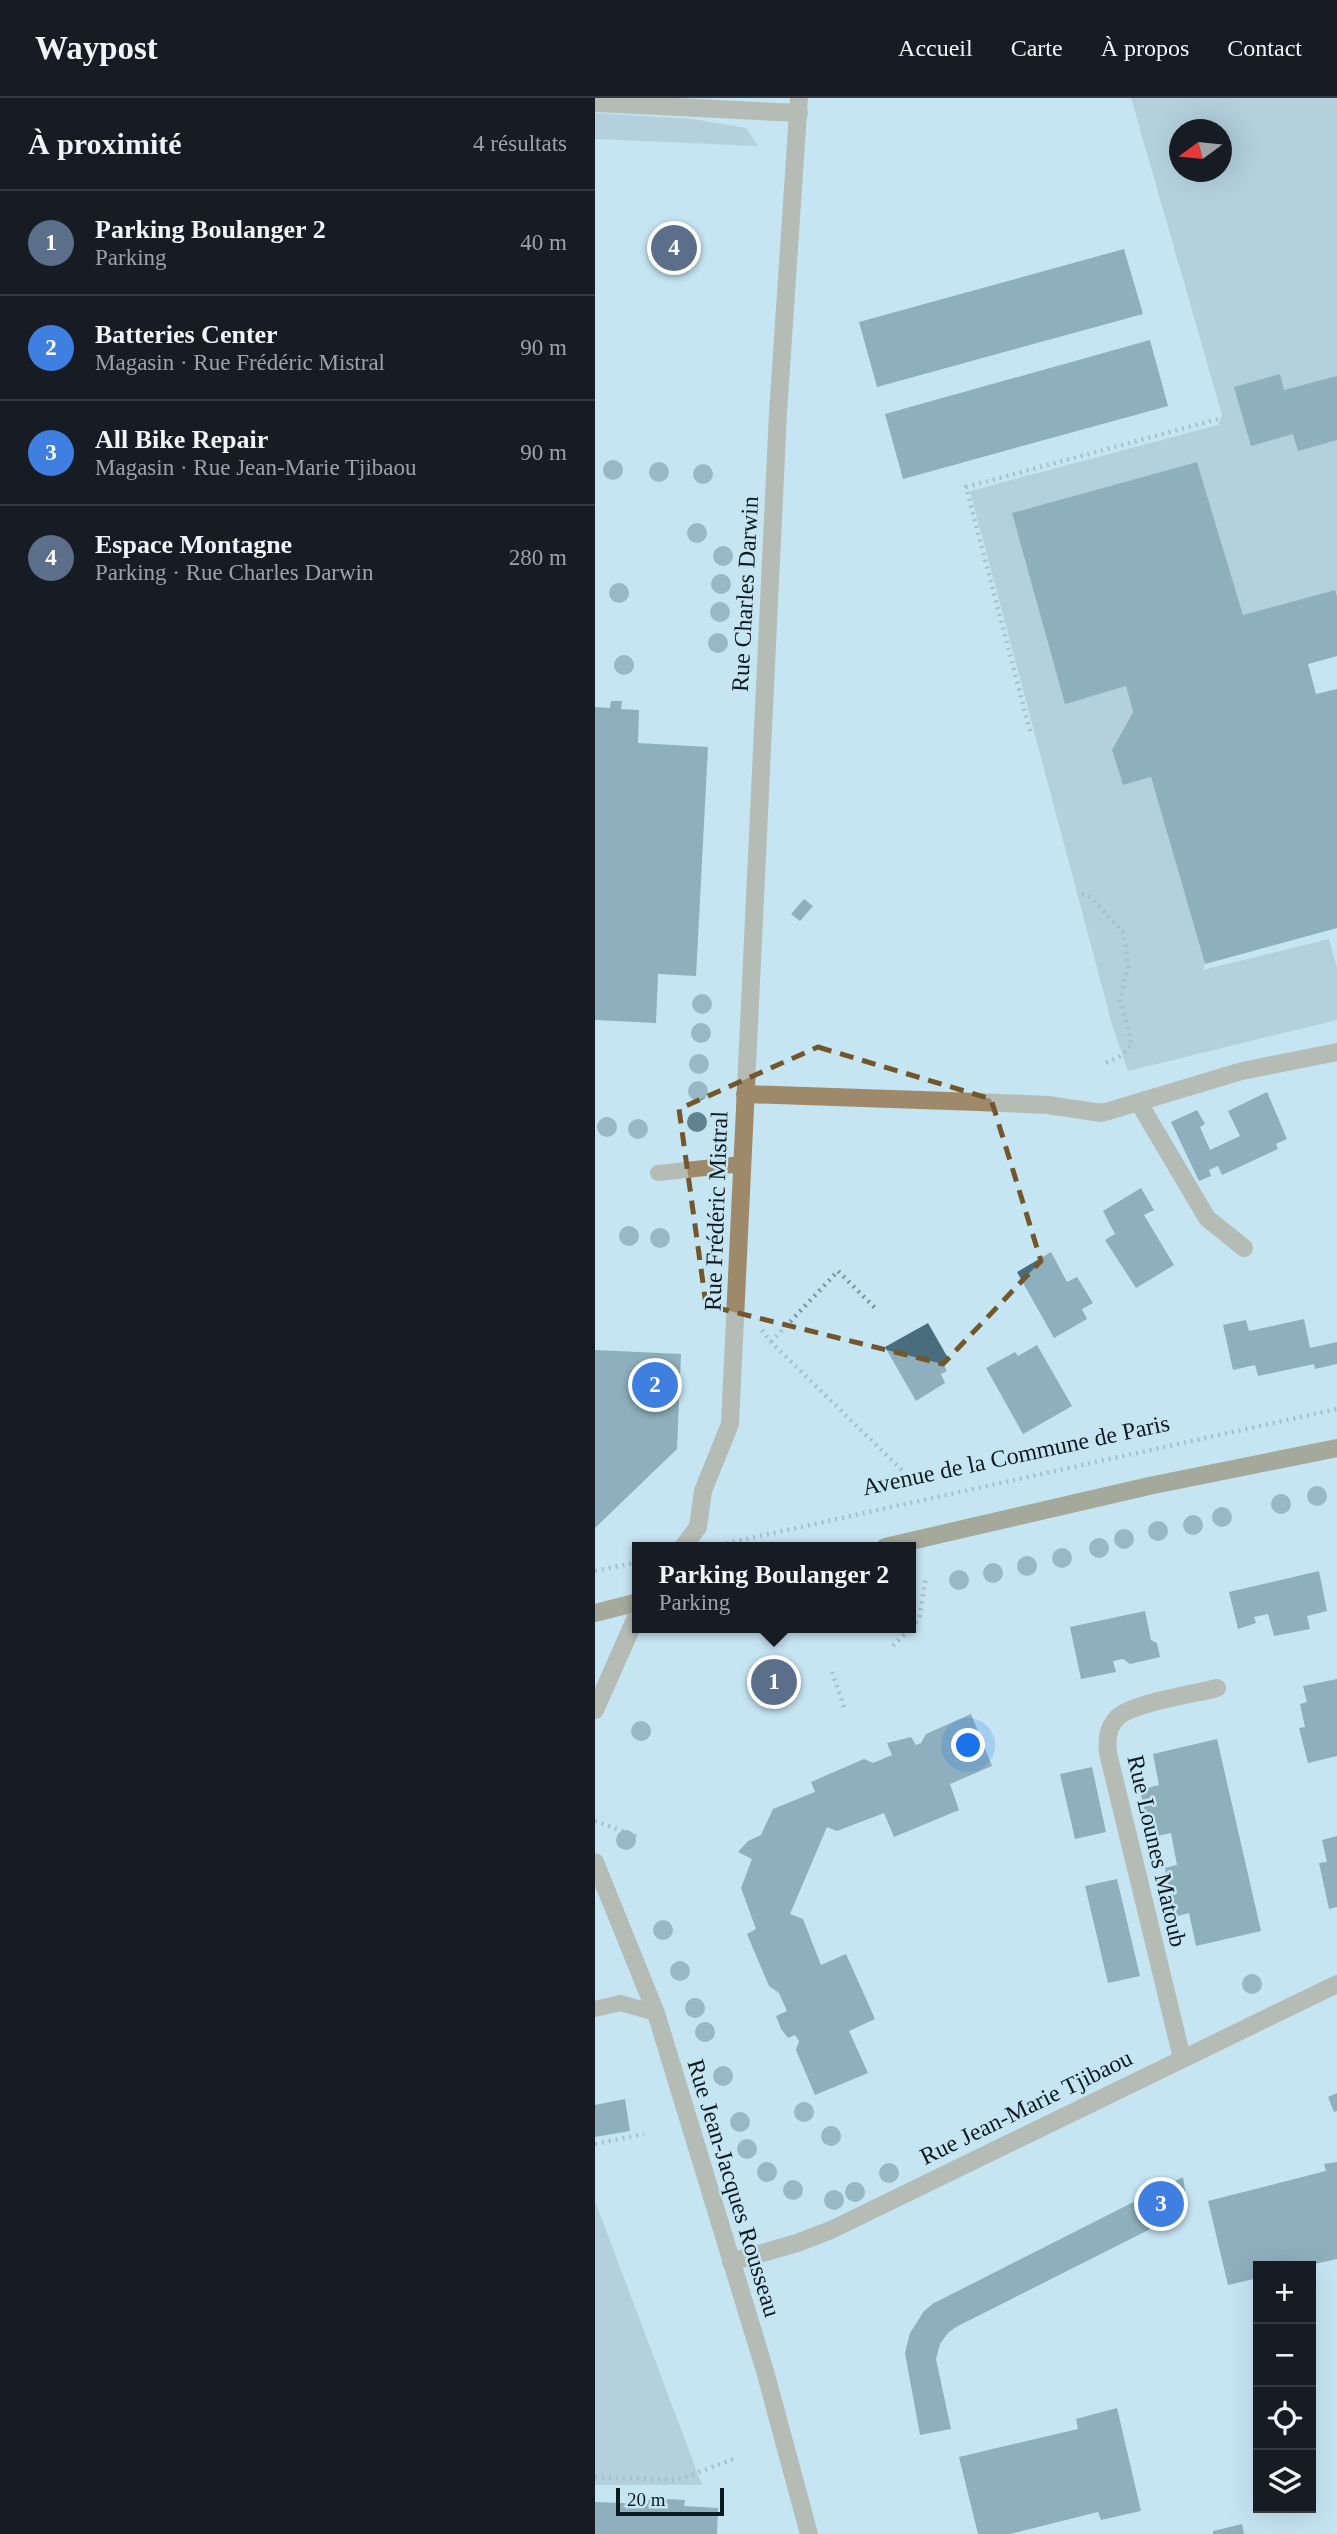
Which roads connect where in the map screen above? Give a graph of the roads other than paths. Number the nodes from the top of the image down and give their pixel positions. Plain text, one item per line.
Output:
1 (595, 103) edge
2 (799, 106) edge
3 (1337, 1052) edge
4 (745, 1094) junction
5 (1139, 1103) junction
6 (742, 1164) junction
7 (658, 1173) dead end
8 (1244, 1248) dead end
9 (1337, 1448) edge
10 (687, 1542) edge
11 (907, 1542) edge
12 (632, 1604) edge
13 (595, 1613) edge
14 (632, 1627) edge
15 (1217, 1688) dead end
16 (595, 1710) edge
17 (595, 1862) edge
18 (1337, 1984) edge
19 (595, 2009) edge
20 (656, 2012) junction
21 (1182, 2058) junction
22 (731, 2262) junction
23 (809, 2534) edge

1 - 2 street
2 - 4 street, Rue Charles Darwin
3 - 5 street, Rue Frédéric Mistral
4 - 5 street, Rue Frédéric Mistral
4 - 6 street, Rue Frédéric Mistral
5 - 8 street
6 - 7 lane
6 - 10 street, Rue Frédéric Mistral
9 - 11 main road
12 - 13 main road
14 - 16 street
15 - 21 street, Rue Lounes Matoub
17 - 20 street, Rue Jean-Jacques Rousseau
18 - 21 street, Rue Jean-Marie Tjibaou
19 - 20 lane
20 - 22 street, Rue Jean-Jacques Rousseau
21 - 22 street, Rue Jean-Marie Tjibaou
22 - 23 street, Rue Jean-Jacques Rousseau

